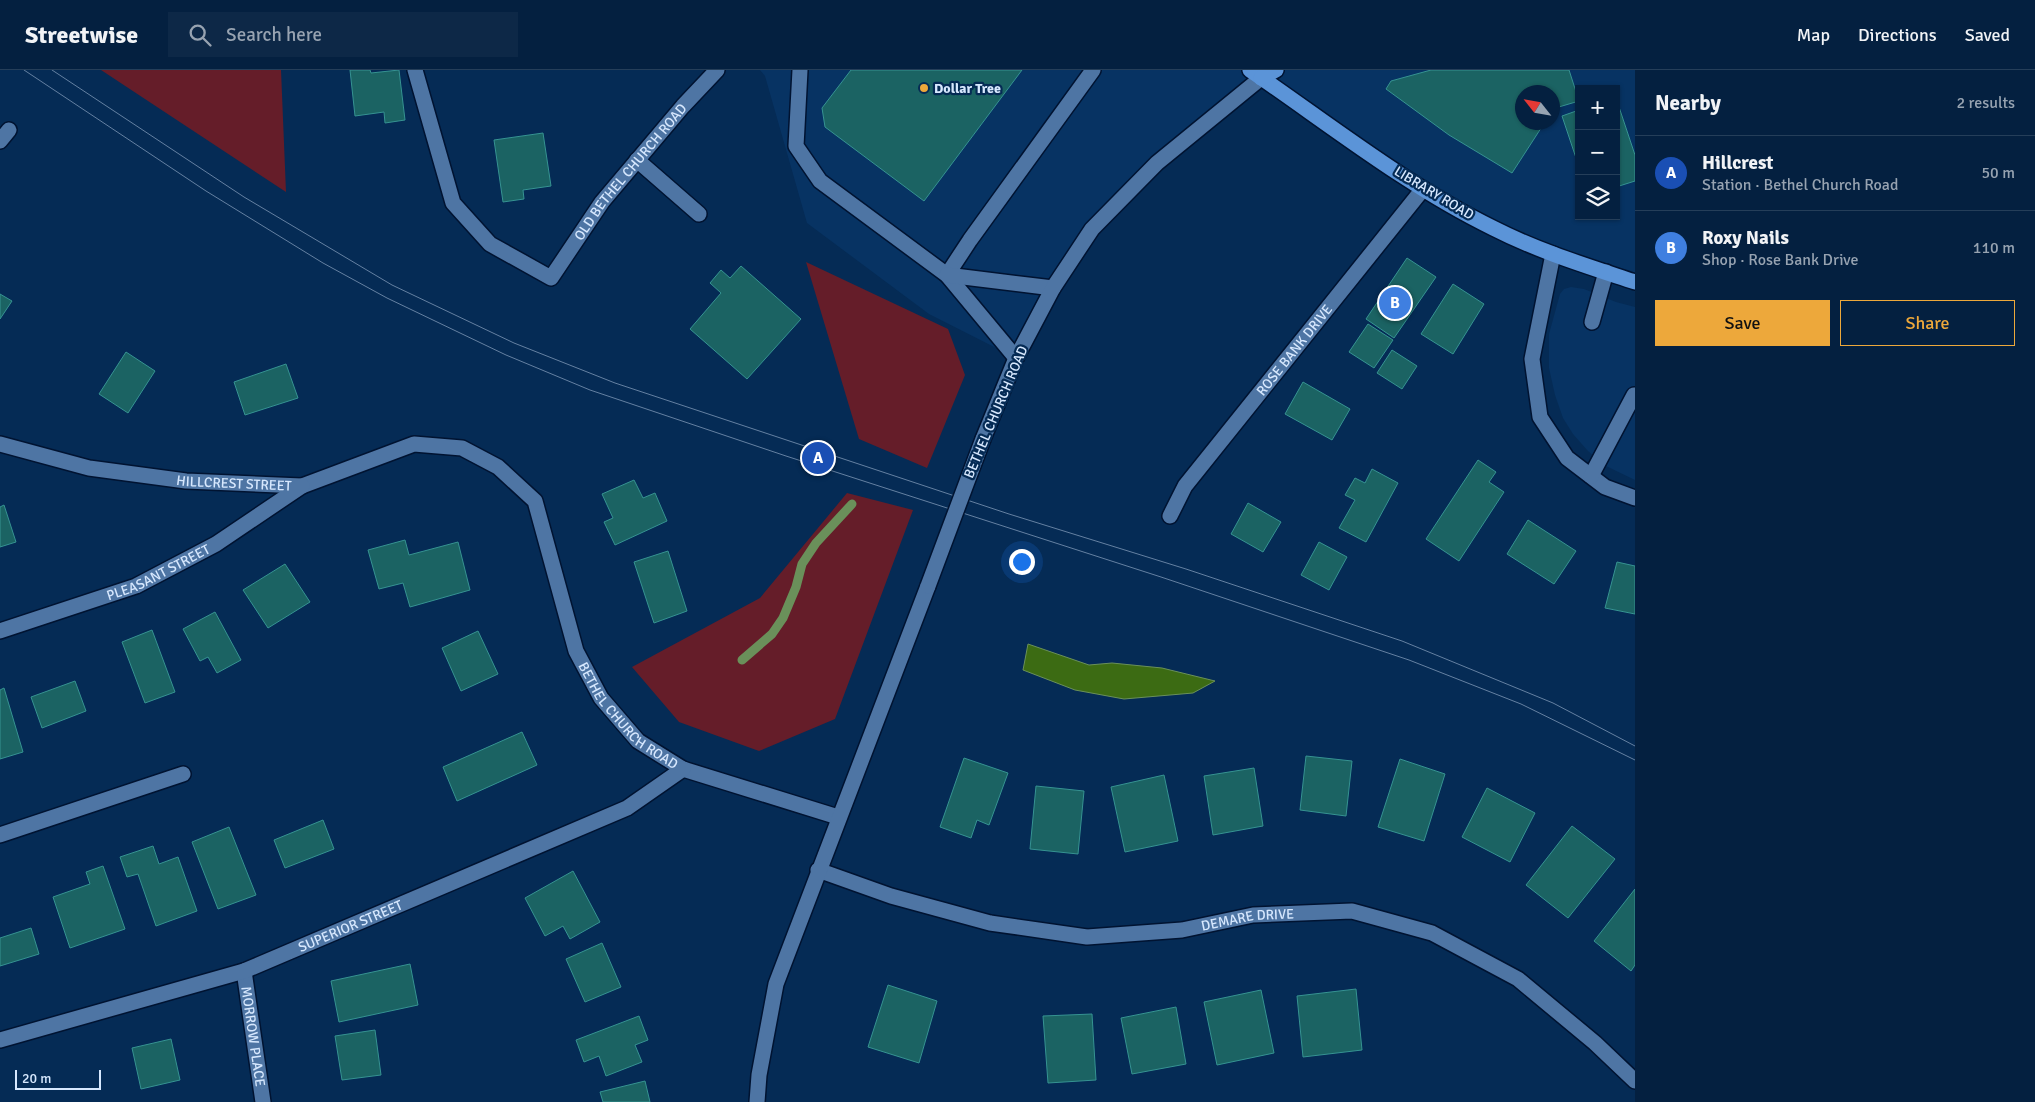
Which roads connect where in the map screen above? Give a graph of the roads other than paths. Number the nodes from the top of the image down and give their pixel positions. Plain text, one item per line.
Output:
1 (415, 70) edge
2 (717, 70) edge
3 (800, 70) edge
4 (1093, 70) edge
5 (1276, 70) edge
6 (1256, 74) edge
7 (637, 160) junction
8 (1423, 189) junction
9 (699, 214) dead end
10 (1553, 254) junction
11 (1606, 272) junction
12 (947, 274) junction
13 (1635, 282) edge
14 (1053, 288) junction
15 (1592, 322) dead end
16 (1016, 358) junction
17 (1634, 395) edge
18 (0, 444) edge
19 (1592, 476) junction
20 (302, 486) junction
21 (1635, 498) edge
22 (536, 501) joint
23 (1170, 516) dead end
24 (0, 631) edge
25 (683, 769) junction
26 (183, 774) dead end
27 (838, 817) junction
28 (0, 835) edge
29 (818, 870) junction
30 (244, 971) junction
31 (0, 1040) edge
32 (1635, 1081) edge
33 (263, 1102) edge
34 (757, 1102) edge

1 - 7 street, OLD BETHEL CHURCH ROAD
2 - 7 street, OLD BETHEL CHURCH ROAD
3 - 12 street
4 - 12 street
5 - 6 main road
6 - 8 main road, LIBRARY ROAD
6 - 14 street, BETHEL CHURCH ROAD
7 - 9 street
8 - 10 main road, LIBRARY ROAD
8 - 23 street, ROSE BANK DRIVE
10 - 11 main road, LIBRARY ROAD
10 - 19 street
11 - 13 main road, LIBRARY ROAD
11 - 15 street
12 - 14 street
12 - 16 street
14 - 16 street, BETHEL CHURCH ROAD
16 - 27 street, BETHEL CHURCH ROAD, bridge
17 - 19 street
18 - 20 street, HILLCREST STREET
19 - 21 street
20 - 22 street, HILLCREST STREET
20 - 24 street, PLEASANT STREET
22 - 25 street, BETHEL CHURCH ROAD
25 - 27 street, BETHEL CHURCH ROAD
25 - 30 street, SUPERIOR STREET
26 - 28 street
27 - 29 street, BETHEL CHURCH ROAD
29 - 32 street, DEMARE DRIVE
29 - 34 street, BETHEL CHURCH ROAD
30 - 31 street, SUPERIOR STREET
30 - 33 street, MORROW PLACE

